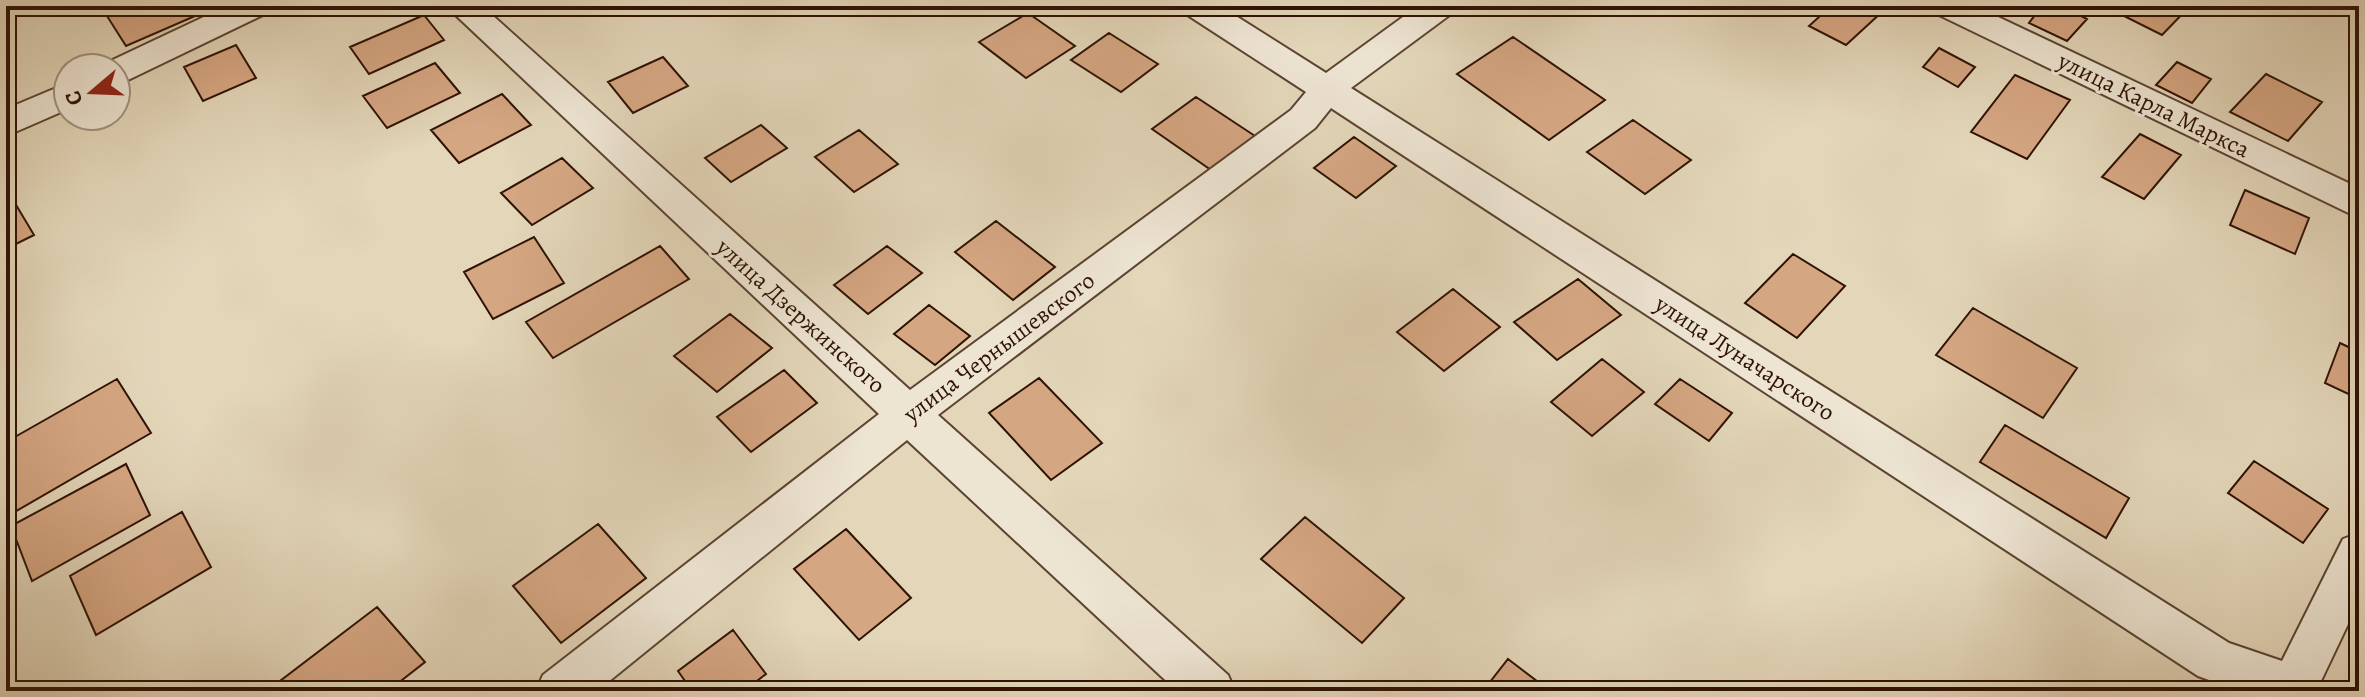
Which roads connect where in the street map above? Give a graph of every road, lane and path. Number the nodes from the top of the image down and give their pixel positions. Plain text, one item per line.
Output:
1 (254, 6) edge
2 (462, 6) edge
3 (1197, 6) edge
4 (1440, 6) edge
5 (1948, 6) edge
6 (132, 64) edge
7 (1327, 89) junction
8 (52, 102) edge
9 (6, 124) edge
10 (2359, 204) edge
11 (908, 415) junction
12 (2359, 553) edge
13 (2296, 689) edge
14 (560, 691) edge
15 (1211, 691) edge

1 - 6 street
2 - 11 street, улица Дзержинского
3 - 7 street, улица Луначарского
4 - 7 street, улица Чернышевского
5 - 10 street, улица Карла Маркса
7 - 11 street, улица Чернышевского
7 - 13 street, улица Луначарского
8 - 9 street
11 - 14 street, улица Чернышевского
11 - 15 street, улица Дзержинского
12 - 13 street

